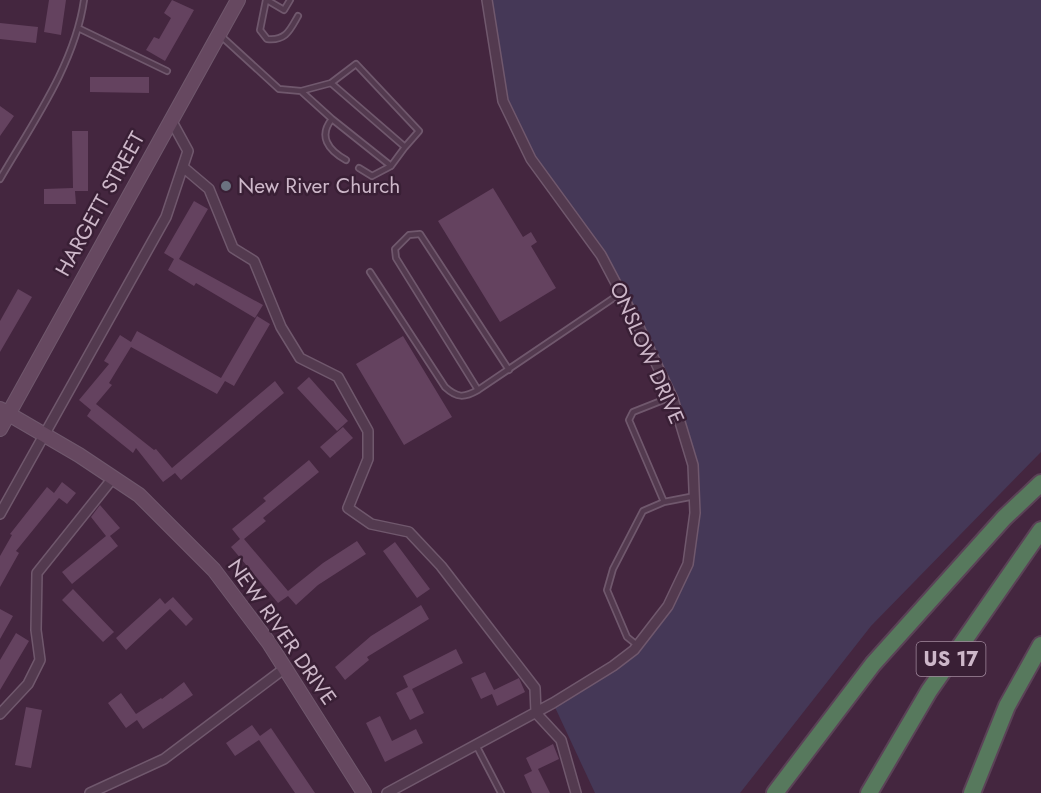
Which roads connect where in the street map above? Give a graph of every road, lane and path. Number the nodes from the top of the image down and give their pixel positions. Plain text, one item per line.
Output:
1 (84, 0) edge
2 (237, 0) edge
3 (266, 0) edge
4 (290, 0) edge
5 (487, 0) edge
6 (298, 16) dead end
7 (78, 28) junction
8 (218, 34) junction
9 (167, 71) dead end
10 (331, 83) junction
11 (301, 91) junction
12 (332, 119) junction
13 (171, 120) junction
14 (405, 147) junction
15 (346, 160) dead end
16 (391, 166) junction
17 (183, 167) junction
18 (359, 168) dead end
19 (0, 178) edge
20 (370, 272) dead end
21 (621, 293) junction
22 (508, 370) junction
23 (478, 390) junction
24 (671, 397) junction
25 (4, 411) edge
26 (0, 429) edge
27 (44, 434) junction
28 (113, 478) junction
29 (1041, 483) edge
30 (694, 496) junction
31 (664, 502) junction
32 (0, 514) edge
33 (1041, 530) edge
34 (637, 645) junction
35 (1041, 645) edge
36 (285, 668) junction
37 (536, 712) junction
38 (0, 714) edge
39 (476, 745) junction
40 (90, 793) edge
41 (364, 793) edge
42 (387, 793) edge
43 (501, 793) edge
44 (576, 793) edge
45 (775, 793) edge
46 (869, 793) edge
47 (972, 793) edge

1 - 7 lane
2 - 8 street, HARGETT STREET
3 - 4 lane
3 - 6 lane
5 - 21 street, ONSLOW DRIVE
7 - 9 lane
7 - 19 lane
8 - 11 lane
8 - 13 street, HARGETT STREET
10 - 11 lane
10 - 14 lane
10 - 14 lane
11 - 12 lane
12 - 15 lane
12 - 16 lane
13 - 17 street
13 - 25 street, HARGETT STREET
14 - 16 lane
16 - 18 lane
17 - 27 street
17 - 37 street
20 - 23 lane
21 - 22 lane
21 - 24 street, ONSLOW DRIVE
22 - 23 lane
22 - 23 lane
24 - 30 street, ONSLOW DRIVE
24 - 31 lane
25 - 26 street, HARGETT STREET
25 - 27 street, NEW RIVER DRIVE
27 - 28 street, NEW RIVER DRIVE
27 - 32 street
28 - 36 street, NEW RIVER DRIVE
28 - 38 street
29 - 45 highway
30 - 31 lane
30 - 34 street, ONSLOW DRIVE
31 - 34 lane
33 - 46 highway, US 17
34 - 37 street, ONSLOW DRIVE
35 - 47 highway
36 - 40 street
36 - 41 street, NEW RIVER DRIVE
37 - 39 street, ONSLOW DRIVE
37 - 44 street
39 - 42 street, ONSLOW DRIVE
39 - 43 lane

